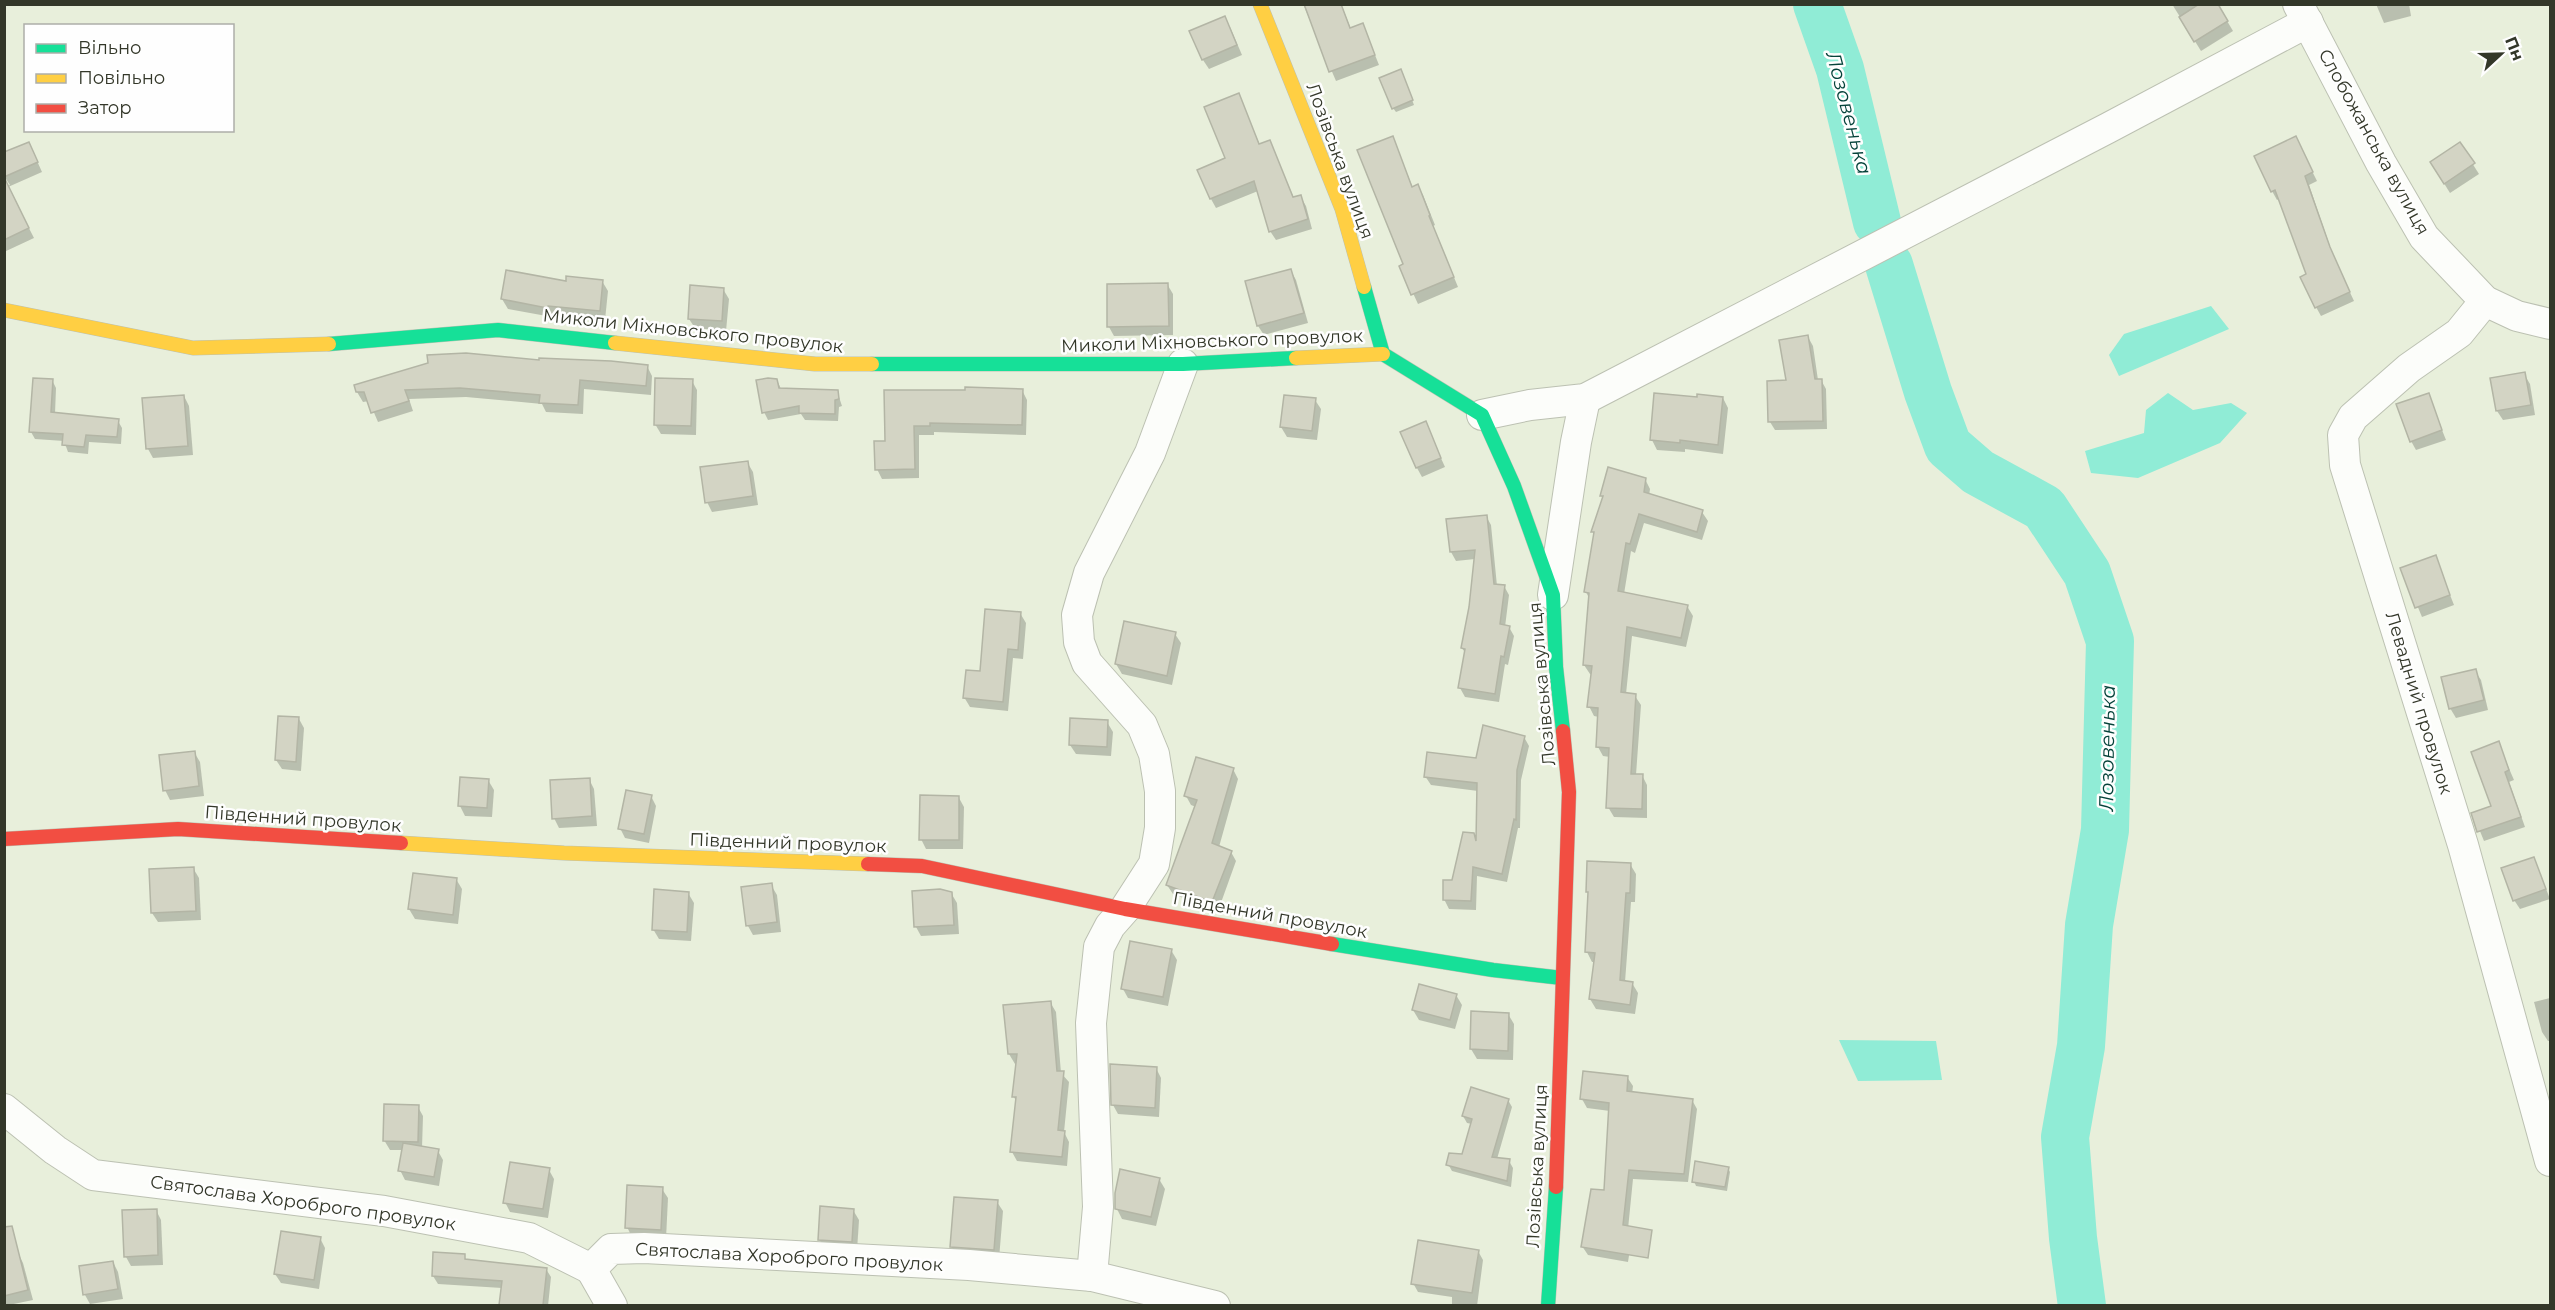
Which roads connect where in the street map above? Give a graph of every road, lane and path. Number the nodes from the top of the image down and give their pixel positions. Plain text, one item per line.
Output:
1 (1260, 4) edge
2 (2303, 13) edge
3 (2485, 301) junction
4 (4, 310) edge
5 (2550, 324) edge
6 (1383, 354) junction
7 (1183, 364) junction
8 (1585, 399) junction
9 (1482, 415) junction
10 (1553, 595) junction
11 (4, 839) edge
12 (1125, 909) junction
13 (1562, 978) junction
14 (4, 1109) edge
15 (2550, 1161) edge
16 (591, 1269) junction
17 (1092, 1276) junction
18 (612, 1305) edge
19 (1215, 1305) edge
20 (1548, 1305) edge

1 - 6 street, Лозівська вулиця
2 - 3 street, Слобожанська вулиця
2 - 8 street
3 - 5 street, Слобожанська вулиця
3 - 15 street, Левадний провулок
4 - 7 street, Миколи Міхновського провулок
6 - 7 street, Миколи Міхновського провулок
6 - 9 street
7 - 12 street
8 - 9 street
8 - 10 street
9 - 10 street, Лозівська вулиця
10 - 13 street, Лозівська вулиця
11 - 12 street, Південний провулок
12 - 13 street, Південний провулок
12 - 17 street
13 - 20 street, Лозівська вулиця
14 - 16 street, Святослава Хороброго провулок
16 - 17 street, Святослава Хороброго провулок
16 - 18 street
17 - 19 street, Святослава Хороброго провулок

